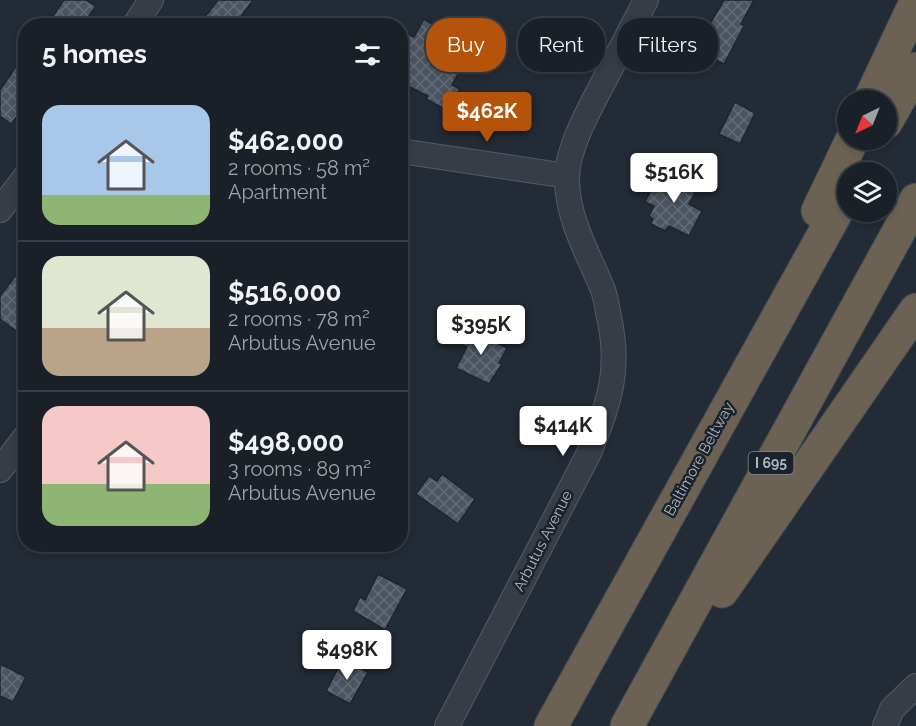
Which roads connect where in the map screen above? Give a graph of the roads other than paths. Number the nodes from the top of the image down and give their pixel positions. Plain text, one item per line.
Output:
1 (151, 0) edge
2 (646, 0) edge
3 (916, 2) edge
4 (139, 18) edge
5 (916, 69) edge
6 (875, 90) edge
7 (897, 103) edge
8 (847, 150) edge
9 (408, 152) edge
10 (567, 176) junction
11 (18, 186) edge
12 (916, 200) edge
13 (0, 210) edge
14 (837, 212) edge
15 (916, 310) edge
16 (720, 422) junction
17 (18, 446) edge
18 (0, 470) edge
19 (629, 584) junction
20 (916, 686) edge
21 (447, 726) edge
22 (535, 726) edge
23 (551, 726) edge
24 (628, 726) edge
25 (885, 726) edge

1 - 4 street
2 - 10 street, Arbutus Avenue
3 - 6 highway
5 - 7 highway
8 - 16 highway
9 - 10 street
10 - 21 street, Arbutus Avenue
11 - 13 street
12 - 24 highway, I 695
14 - 16 highway, Baltimore Beltway
15 - 24 highway
16 - 19 highway, Baltimore Beltway
17 - 18 street
19 - 22 highway
19 - 23 highway, Baltimore Beltway
20 - 25 street

